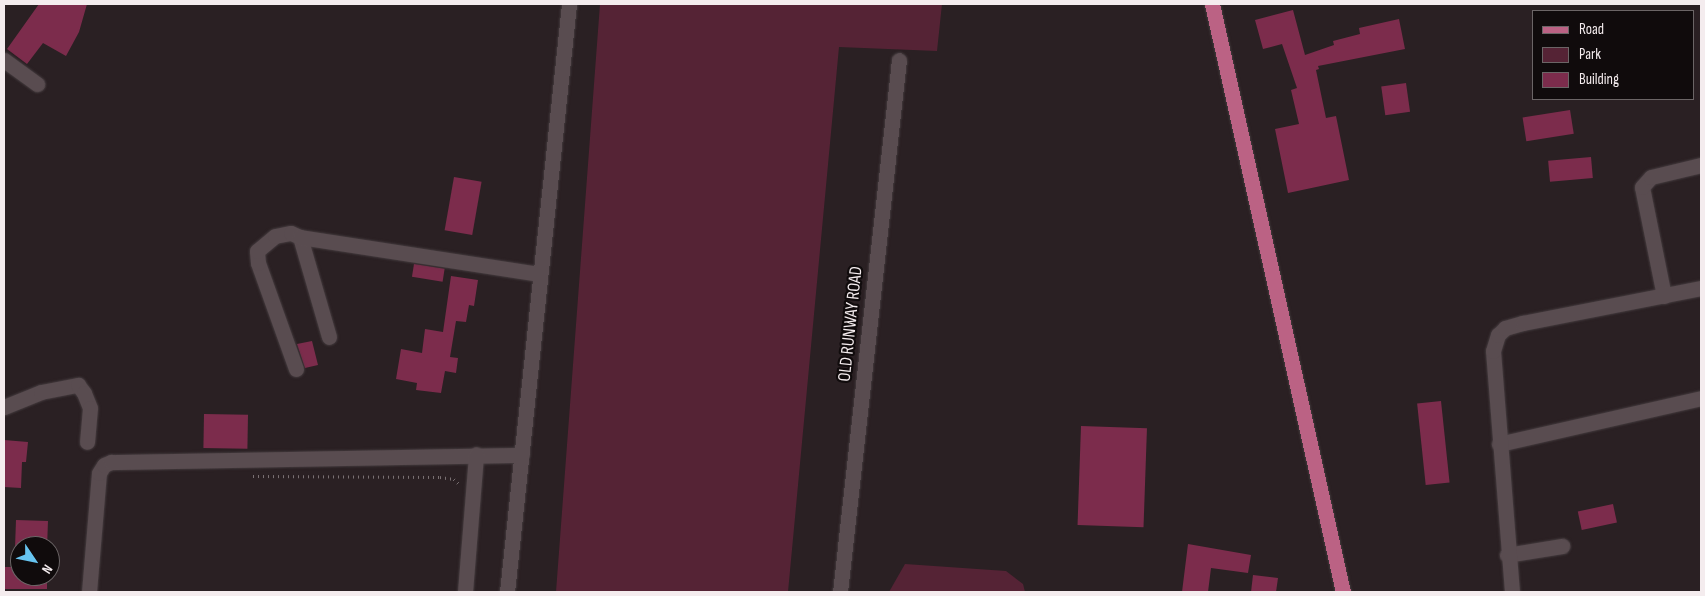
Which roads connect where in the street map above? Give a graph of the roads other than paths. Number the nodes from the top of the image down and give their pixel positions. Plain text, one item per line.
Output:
1 (569, 4) edge
2 (1212, 4) edge
3 (4, 60) edge
4 (899, 60) dead end
5 (37, 84) dead end
6 (1701, 165) edge
7 (300, 238) junction
8 (539, 274) junction
9 (1701, 288) edge
10 (1664, 296) junction
11 (329, 337) dead end
12 (296, 369) dead end
13 (1701, 398) edge
14 (4, 407) edge
15 (87, 442) dead end
16 (1499, 444) junction
17 (476, 454) junction
18 (522, 455) junction
19 (1562, 546) dead end
20 (1507, 555) junction
21 (89, 592) edge
22 (465, 592) edge
23 (507, 592) edge
24 (840, 592) edge
25 (1342, 592) edge
26 (1512, 592) edge

1 - 8 street
2 - 25 main road
3 - 5 street
4 - 24 street, OLD RUNWAY ROAD
6 - 10 street
7 - 8 street
7 - 11 street
7 - 12 street
8 - 18 street
9 - 10 street
10 - 16 street
13 - 16 street
14 - 15 street
16 - 20 street
17 - 18 street
17 - 21 street
17 - 22 street
18 - 23 street
19 - 20 street
20 - 26 street

